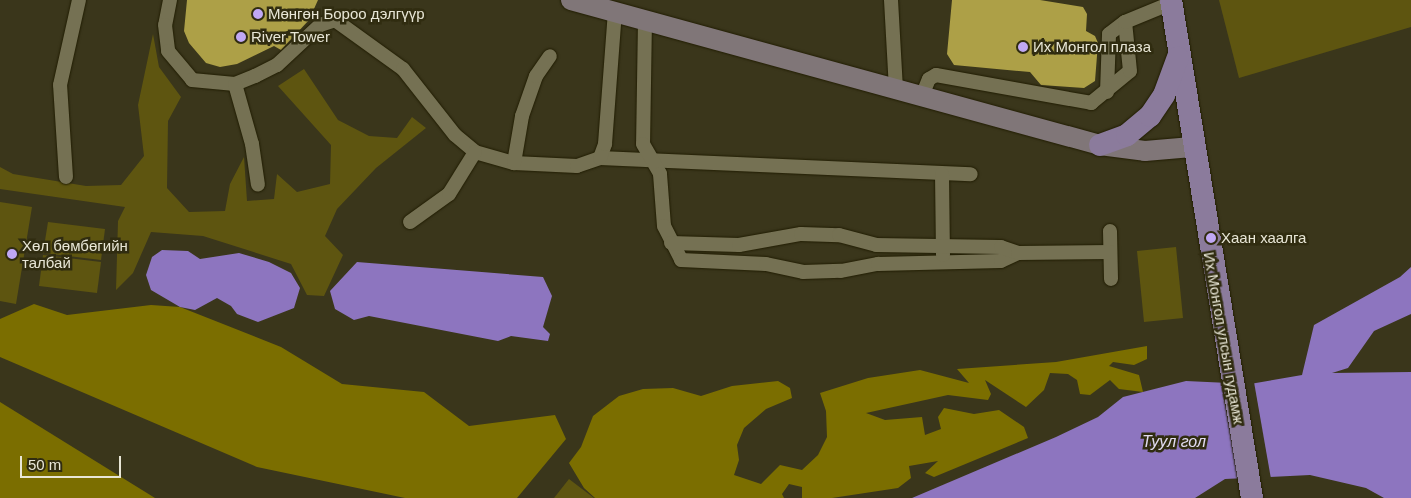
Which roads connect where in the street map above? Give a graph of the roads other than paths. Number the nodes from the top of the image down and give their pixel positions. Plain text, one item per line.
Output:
1 (79, 0) edge
2 (170, 0) edge
3 (570, 0) edge
4 (891, 0) edge
5 (1171, 2) edge
6 (615, 12) junction
7 (645, 20) junction
8 (1125, 22) junction
9 (1180, 54) junction
10 (550, 56) dead end
11 (235, 84) junction
12 (896, 89) junction
13 (1107, 92) junction
14 (922, 96) junction
15 (1100, 146) junction
16 (1192, 147) junction
17 (475, 152) junction
18 (600, 158) junction
19 (652, 160) junction
20 (514, 163) junction
21 (942, 174) junction
22 (971, 174) dead end
23 (66, 177) dead end
24 (258, 185) dead end
25 (410, 222) dead end
26 (1110, 231) dead end
27 (671, 243) junction
28 (943, 246) junction
29 (1110, 252) junction
30 (1018, 253) junction
31 (943, 263) junction
32 (1111, 278) dead end
33 (1252, 498) edge

1 - 23 street
2 - 11 street
3 - 6 street
4 - 12 street
5 - 8 street
5 - 9 main road, Их Монгол улсын гудамж
6 - 7 street
6 - 18 street
7 - 12 street
7 - 19 street
8 - 13 street
8 - 13 street
9 - 15 main road
9 - 16 main road, Их Монгол улсын гудамж
10 - 20 street
11 - 17 street
11 - 24 street
12 - 14 street
13 - 14 street
14 - 15 street
15 - 16 street
16 - 33 main road, Их Монгол улсын гудамж
17 - 20 street
17 - 25 street
18 - 19 street
18 - 20 street
19 - 21 street
19 - 27 street
21 - 22 street
21 - 28 street
26 - 29 street
27 - 28 street
27 - 31 street
28 - 30 street
28 - 31 street
29 - 30 street
29 - 32 street
30 - 31 street

